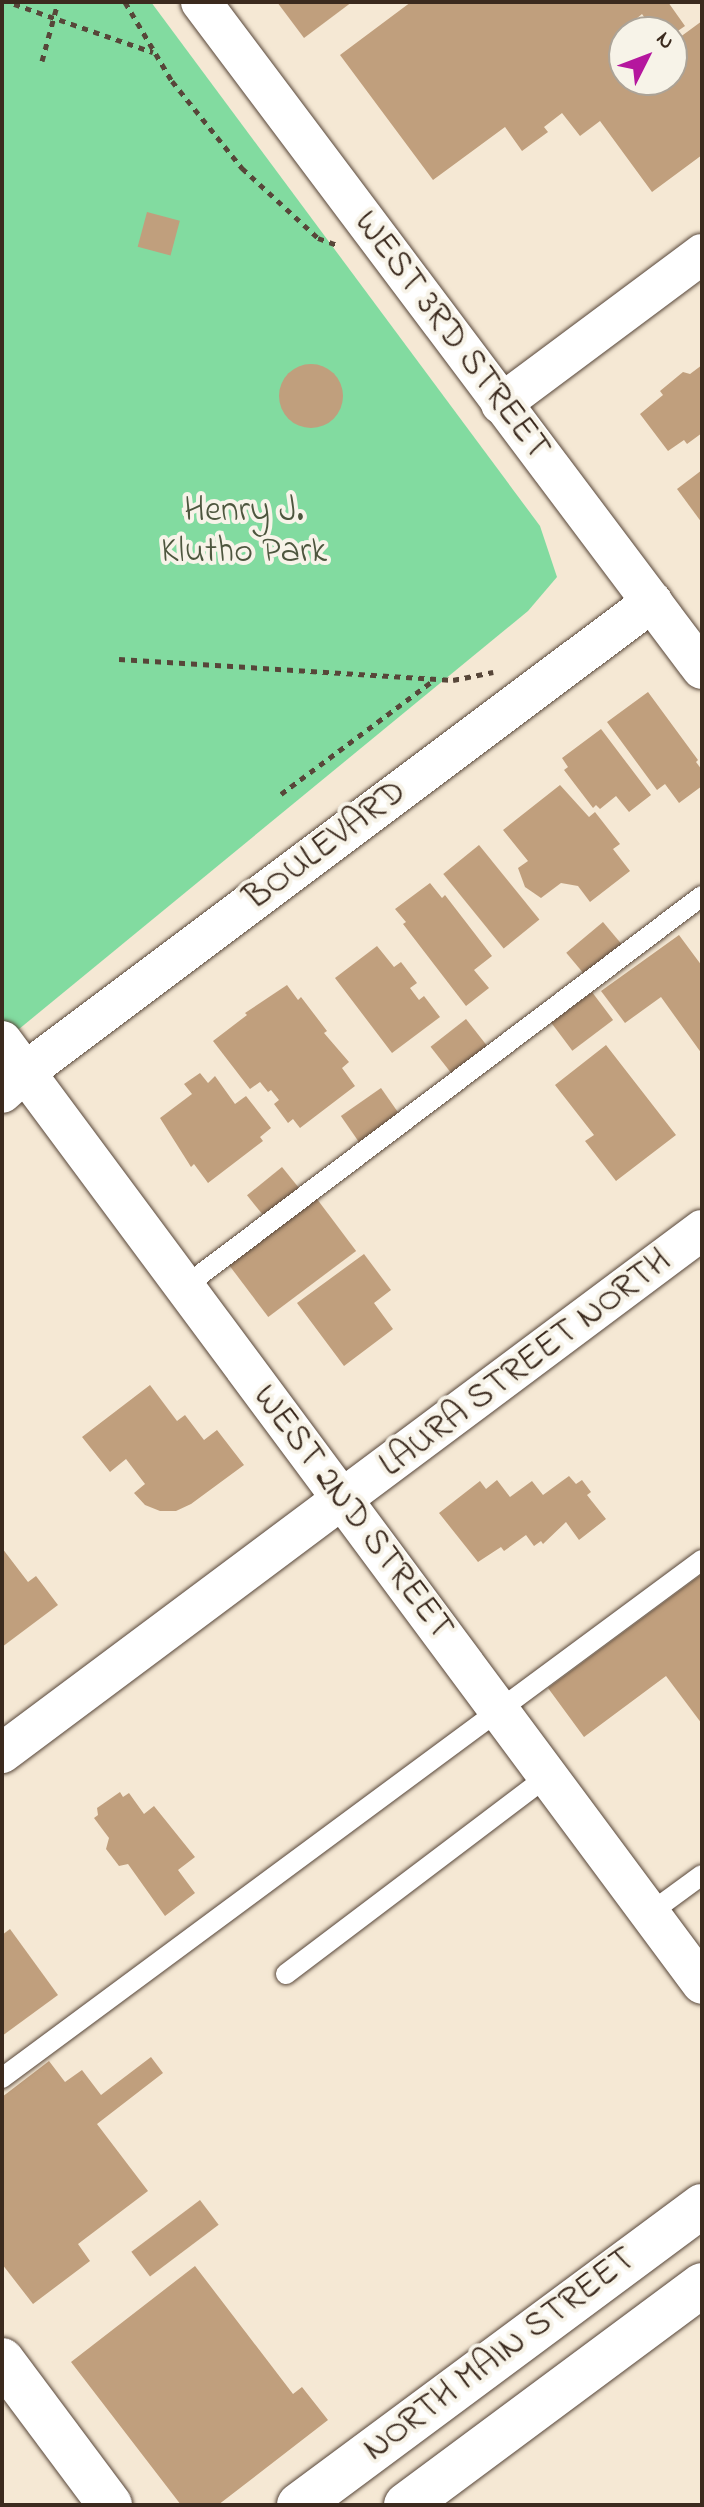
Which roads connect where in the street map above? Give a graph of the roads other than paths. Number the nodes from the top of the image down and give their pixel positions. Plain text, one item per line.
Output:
1 (201, 2) edge
2 (702, 254) edge
3 (501, 404) junction
4 (652, 602) junction
5 (702, 669) edge
6 (702, 896) edge
7 (10, 1069) edge
8 (702, 1230) edge
9 (184, 1287) junction
10 (344, 1501) junction
11 (702, 1560) edge
12 (499, 1710) junction
13 (2, 1753) edge
14 (548, 1776) junction
15 (702, 1875) edge
16 (650, 1913) junction
17 (286, 1974) dead end
18 (702, 1984) edge
19 (2, 2078) edge
20 (702, 2206) edge
21 (702, 2285) edge
22 (2, 2360) edge
23 (110, 2505) edge
24 (299, 2505) edge
25 (406, 2505) edge

1 - 3 street, WEST 3RD STREET
2 - 3 street
3 - 4 street, WEST 3RD STREET
4 - 5 street, WEST 3RD STREET
4 - 7 street, BOULEVARD
6 - 9 lane
7 - 9 street, WEST 2ND STREET
8 - 10 street, LAURA STREET NORTH
9 - 10 street, WEST 2ND STREET
10 - 12 street, WEST 2ND STREET
10 - 13 street, LAURA STREET NORTH
11 - 12 lane
12 - 14 street, WEST 2ND STREET
12 - 19 lane
14 - 16 street, WEST 2ND STREET
14 - 17 lane
15 - 16 lane
16 - 18 street, WEST 2ND STREET
20 - 24 main road, NORTH MAIN STREET
21 - 25 main road, NORTH MAIN STREET
22 - 23 main road

